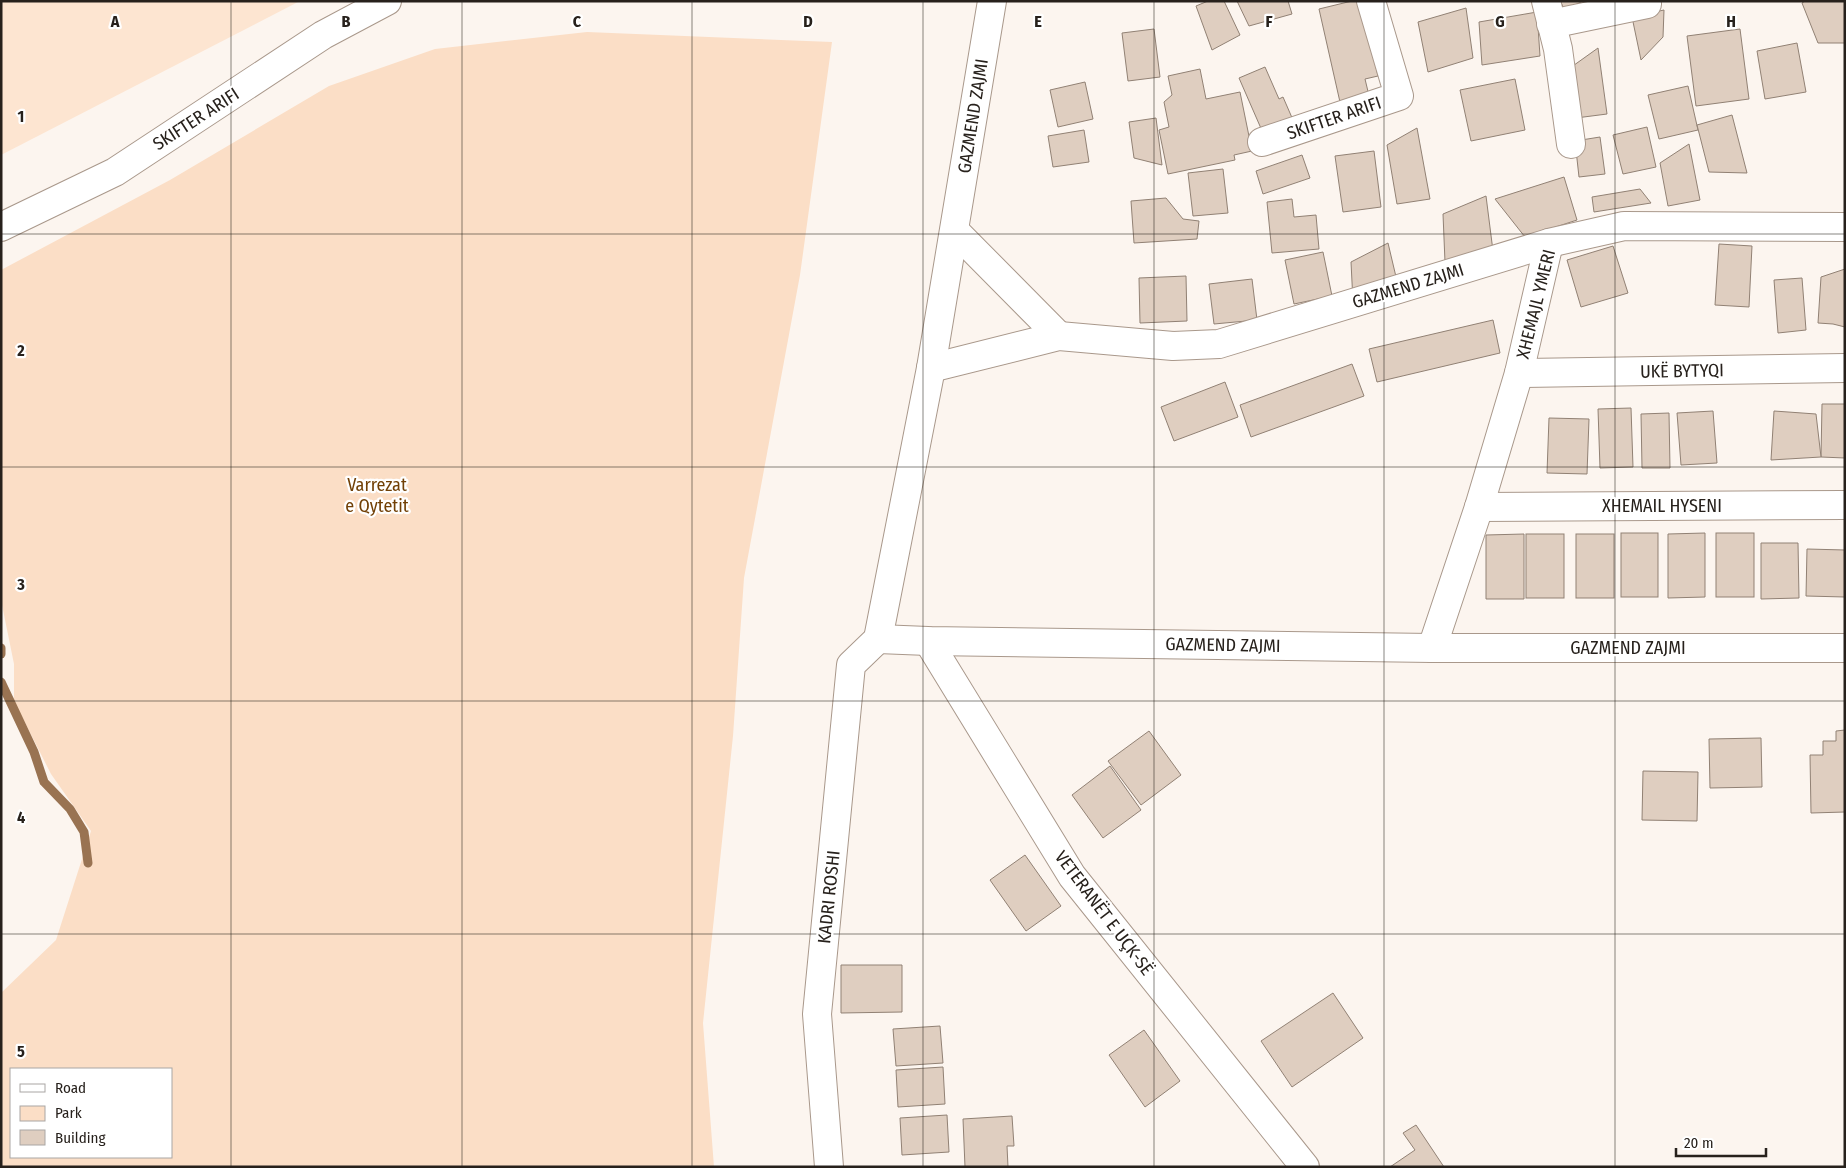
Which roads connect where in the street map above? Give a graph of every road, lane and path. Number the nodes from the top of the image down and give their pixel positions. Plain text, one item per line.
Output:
1 (386, 1) edge
2 (992, 1) edge
3 (1371, 1) edge
4 (1647, 4) dead end
5 (1549, 13) edge
6 (1262, 142) dead end
7 (1570, 144) dead end
8 (1, 227) edge
9 (1845, 227) edge
10 (955, 231) junction
11 (1549, 243) junction
12 (1059, 336) junction
13 (931, 368) junction
14 (1845, 368) edge
15 (1519, 373) junction
16 (1845, 505) edge
17 (1479, 507) junction
18 (878, 639) junction
19 (928, 641) junction
20 (1432, 648) junction
21 (1845, 648) edge
22 (829, 1167) edge
23 (1305, 1167) edge

1 - 8 street, SKIFTER ARIFI
2 - 10 street, GAZMEND ZAJMI
3 - 6 street, SKIFTER ARIFI
4 - 5 street
5 - 7 street
9 - 11 street, XHEMAJL YMERI
10 - 12 street
10 - 13 street, GAZMEND ZAJMI
11 - 12 street, GAZMEND ZAJMI
11 - 15 street, XHEMAJL YMERI
12 - 13 street, GAZMEND ZAJMI
13 - 18 street, GAZMEND ZAJMI
14 - 15 street, UKË BYTYQI
15 - 17 street, XHEMAJL YMERI
16 - 17 street, XHEMAIL HYSENI
17 - 20 street, XHEMAJL YMERI
18 - 19 street, GAZMEND ZAJMI
18 - 22 street, KADRI ROSHI
19 - 20 street, GAZMEND ZAJMI
19 - 23 street, VETERANËT E UÇK-SË
20 - 21 street, GAZMEND ZAJMI

